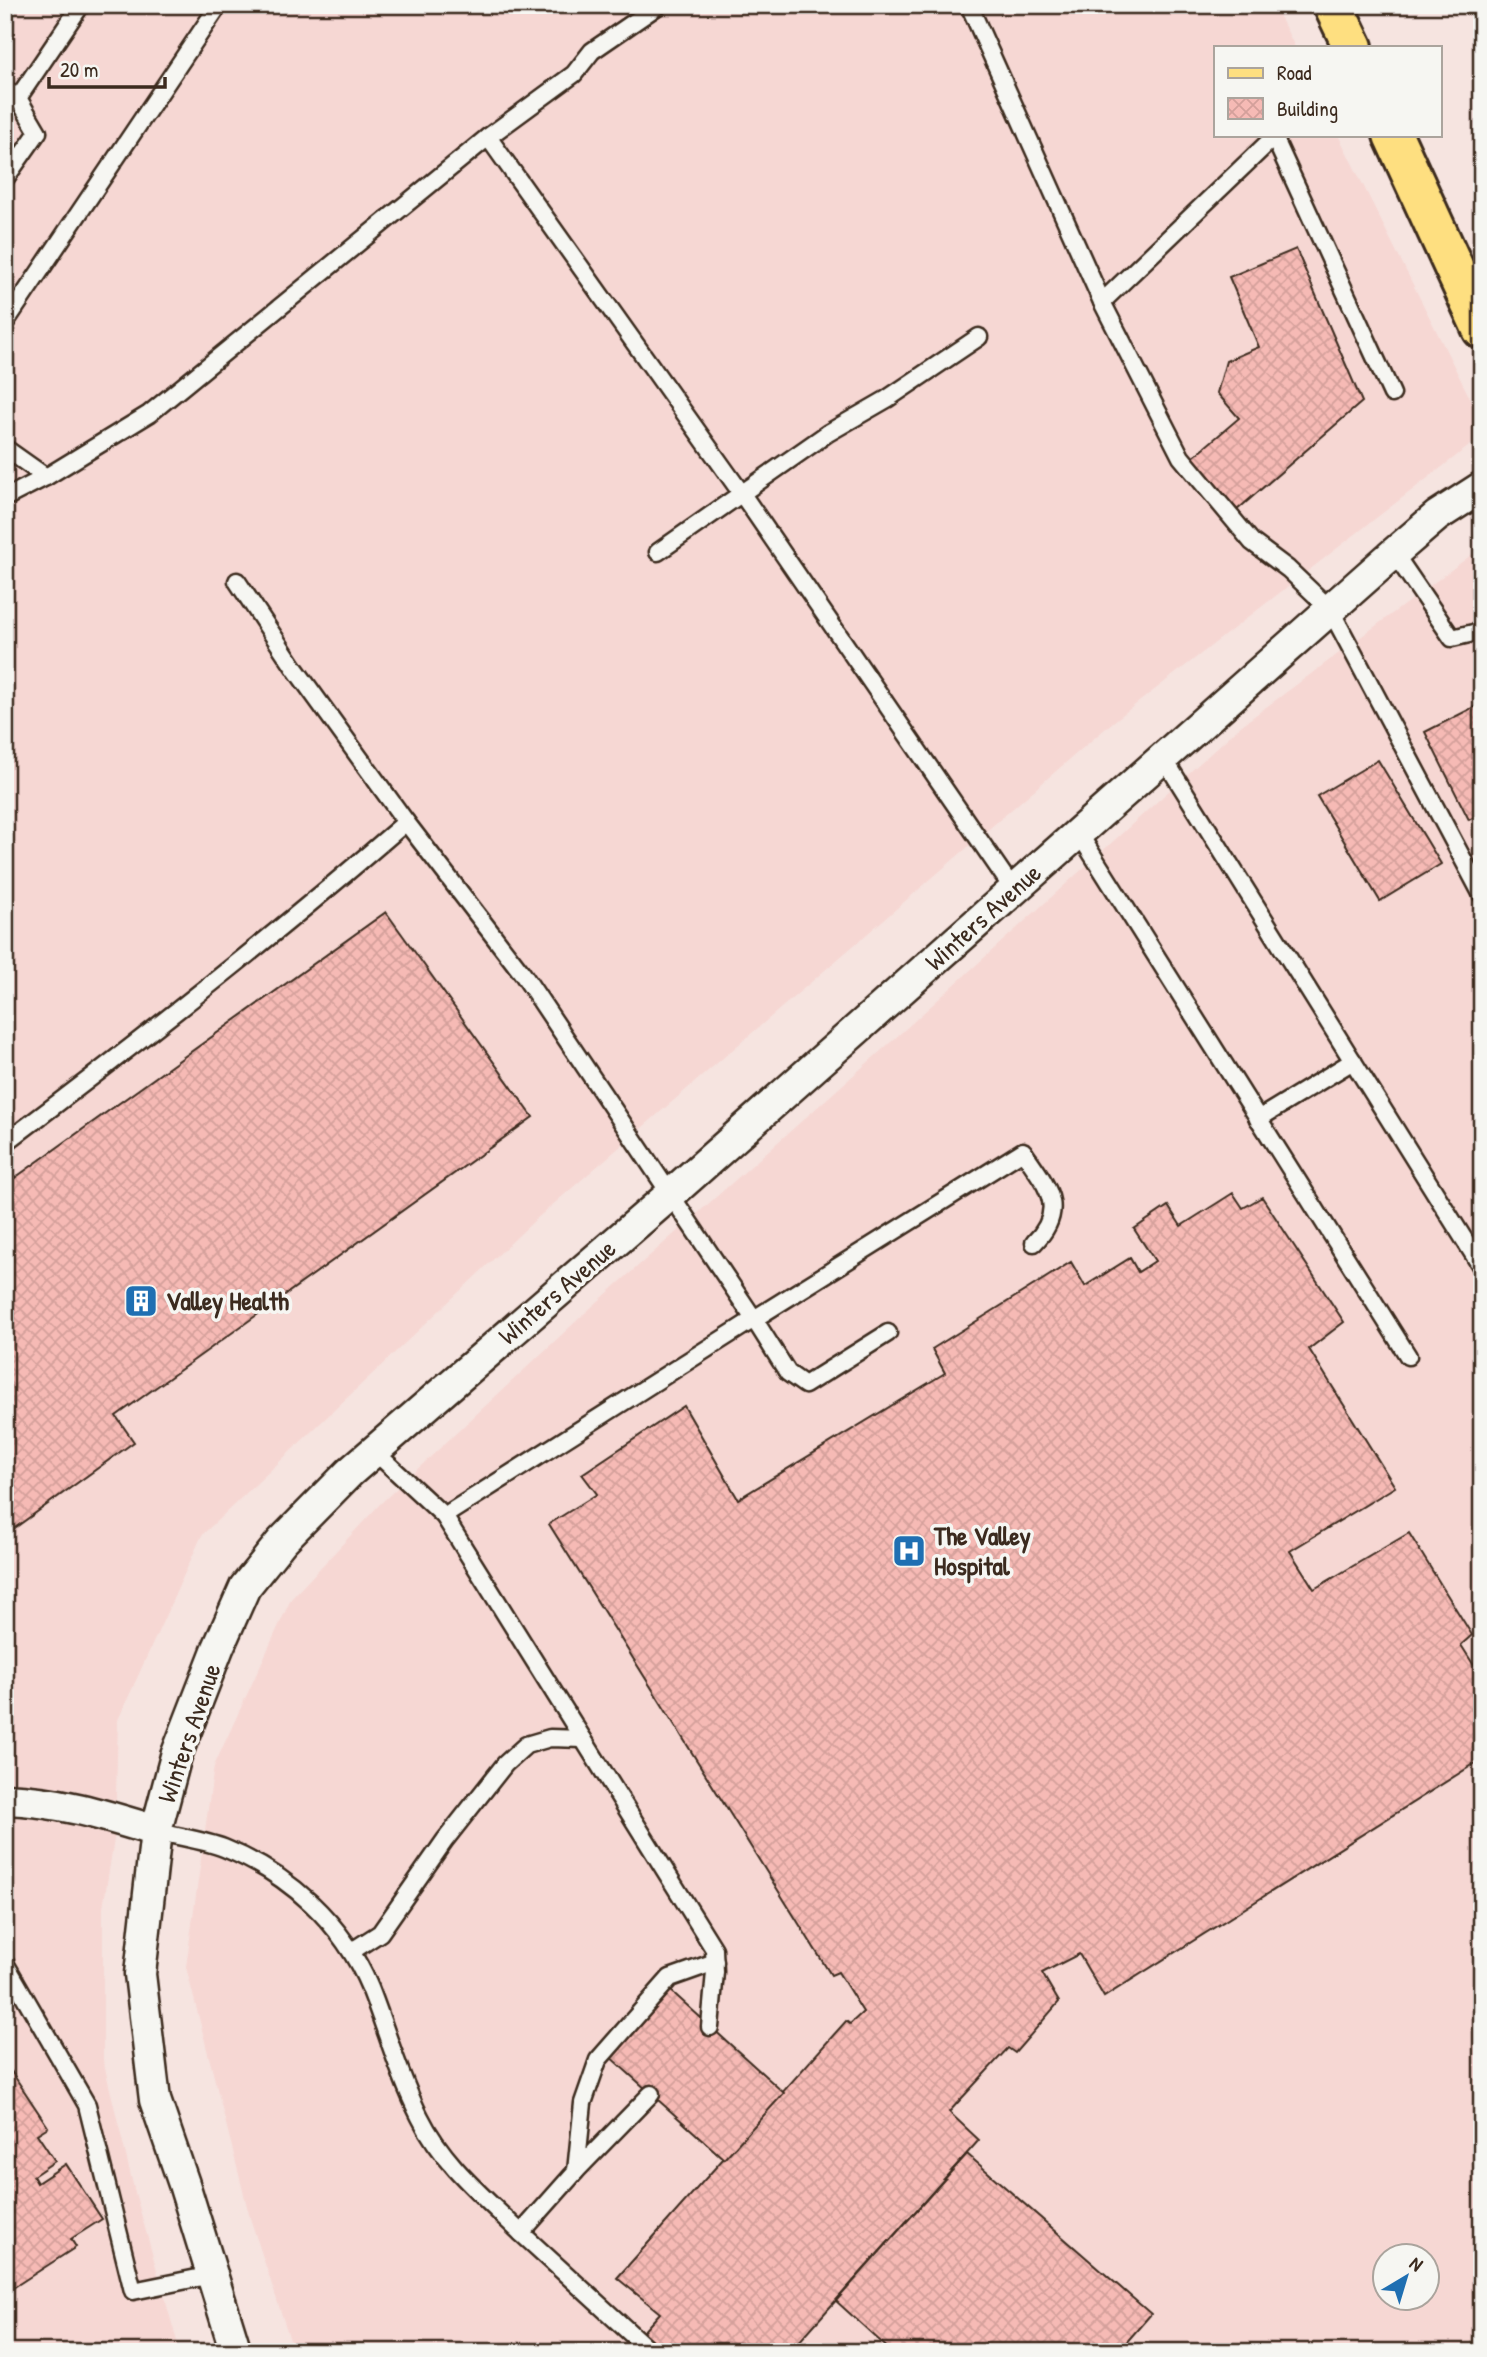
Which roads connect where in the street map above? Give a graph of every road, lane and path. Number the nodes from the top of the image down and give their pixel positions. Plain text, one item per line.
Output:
1 (81, 5) edge
2 (219, 5) edge
3 (659, 5) edge
4 (969, 5) edge
5 (1333, 5) edge
6 (1353, 46) edge
7 (12, 93) edge
8 (1275, 136) edge
9 (1393, 136) edge
10 (488, 137) junction
11 (5, 179) edge
12 (1102, 302) junction
13 (5, 323) edge
14 (1482, 329) edge
15 (979, 337) dead end
16 (1392, 394) dead end
17 (5, 448) edge
18 (46, 477) junction
19 (1482, 487) edge
20 (742, 494) junction
21 (5, 498) edge
22 (658, 552) dead end
23 (1394, 554) junction
24 (237, 581) dead end
25 (1330, 609) junction
26 (1482, 631) edge
27 (1163, 757) junction
28 (405, 822) junction
29 (1078, 832) junction
30 (1013, 889) junction
31 (1482, 895) edge
32 (1353, 1061) junction
33 (1258, 1119) junction
34 (5, 1143) edge
35 (671, 1194) junction
36 (1034, 1243) dead end
37 (1482, 1268) edge
38 (754, 1319) junction
39 (888, 1333) dead end
40 (1408, 1356) dead end
41 (374, 1451) junction
42 (444, 1517) junction
43 (583, 1739) junction
44 (5, 1798) edge
45 (156, 1831) junction
46 (352, 1951) junction
47 (715, 1962) junction
48 (5, 1963) edge
49 (710, 2027) dead end
50 (651, 2094) dead end
51 (576, 2171) junction
52 (521, 2233) junction
53 (212, 2275) junction
54 (236, 2352) edge
55 (651, 2352) edge

1 - 7 lane
2 - 13 lane
3 - 10 lane
4 - 12 lane
5 - 6 main road
7 - 11 lane
8 - 12 lane
8 - 16 lane
9 - 14 main road
10 - 18 lane
10 - 20 lane
12 - 25 lane
15 - 20 lane
17 - 18 lane
18 - 21 lane
19 - 23 street, Winters Avenue
20 - 22 lane
20 - 30 lane
23 - 25 street, Winters Avenue
23 - 26 lane
24 - 28 lane
25 - 27 street, Winters Avenue
25 - 31 lane
27 - 29 street, Winters Avenue
27 - 32 lane
28 - 34 lane
28 - 35 lane
29 - 30 street, Winters Avenue
29 - 33 lane
30 - 35 street, Winters Avenue
32 - 33 lane
32 - 37 lane
33 - 40 lane
35 - 38 lane
35 - 41 street, Winters Avenue
36 - 38 lane
38 - 39 lane
38 - 42 lane
41 - 42 lane
41 - 45 street, Winters Avenue
42 - 43 lane
43 - 46 lane
43 - 47 lane
44 - 45 street
45 - 46 lane
45 - 53 street, Winters Avenue
46 - 52 lane
47 - 49 lane
47 - 51 lane
48 - 53 lane
50 - 51 lane
51 - 52 lane
52 - 55 lane
53 - 54 street, Winters Avenue

